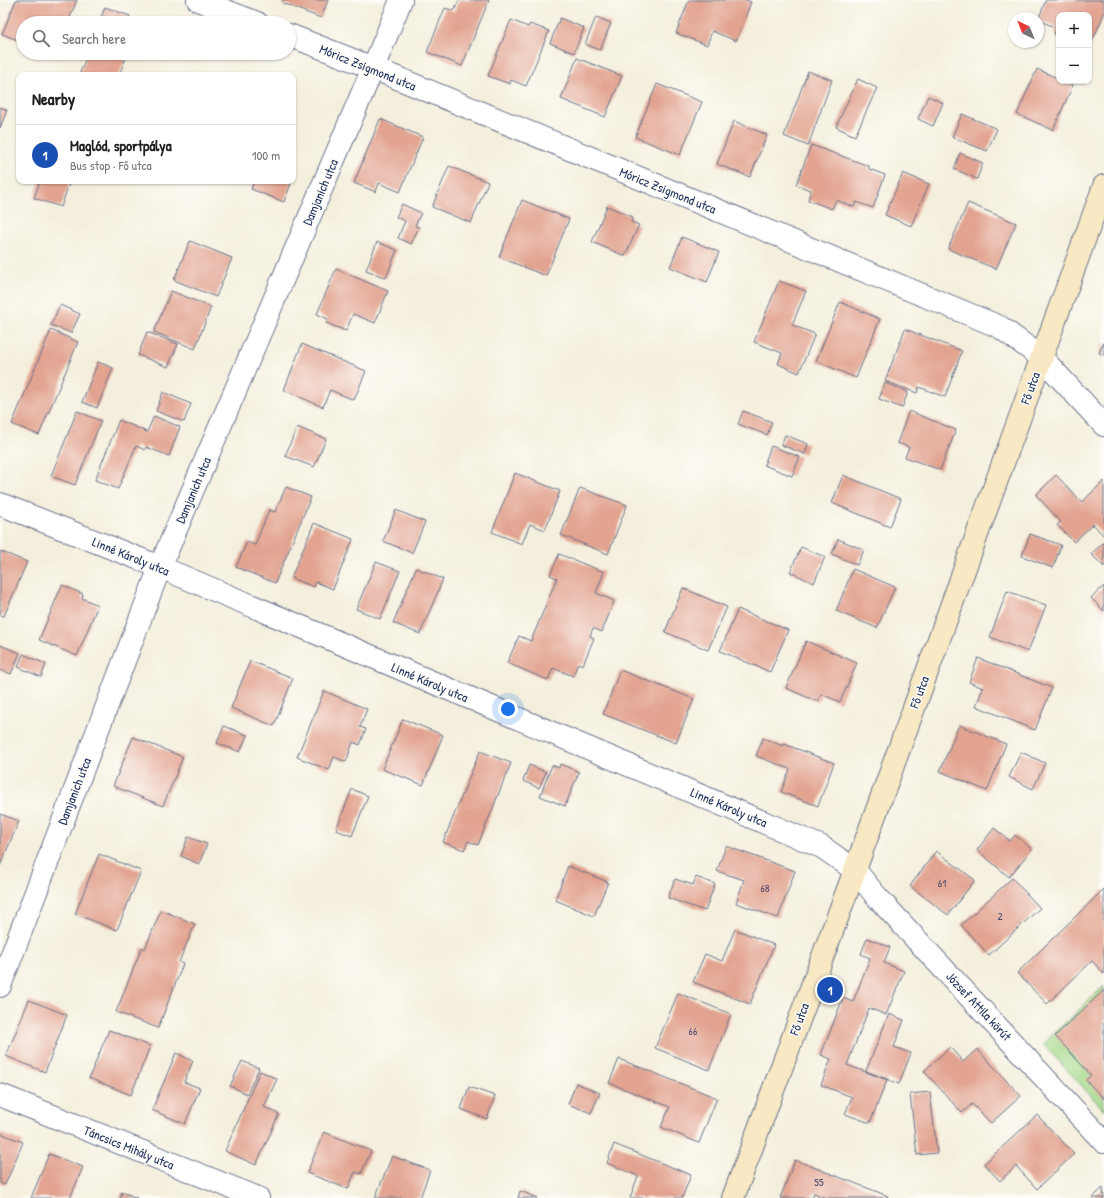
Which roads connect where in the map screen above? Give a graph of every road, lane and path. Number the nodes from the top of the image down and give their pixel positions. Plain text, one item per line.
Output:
1 (198, 0) edge
2 (401, 0) edge
3 (239, 16) edge
4 (296, 38) edge
5 (373, 68) junction
6 (1104, 186) edge
7 (1041, 357) junction
8 (1104, 425) edge
9 (0, 504) edge
10 (160, 568) junction
11 (854, 870) junction
12 (0, 986) edge
13 (0, 1095) edge
14 (1104, 1142) edge
15 (258, 1198) edge
16 (732, 1198) edge

1 - 3 street
2 - 5 street, Damjanich utca
4 - 5 street, Móricz Zsigmond utca
5 - 7 street, Móricz Zsigmond utca
5 - 10 street, Damjanich utca
6 - 7 main road, Fő utca
7 - 8 street, Móricz Zsigmond utca
7 - 11 main road, Fő utca
9 - 10 street, Linné Károly utca
10 - 11 street, Linné Károly utca
10 - 12 street, Damjanich utca
11 - 14 street, József Attila körút
11 - 16 main road, Fő utca
13 - 15 street, Táncsics Mihály utca

